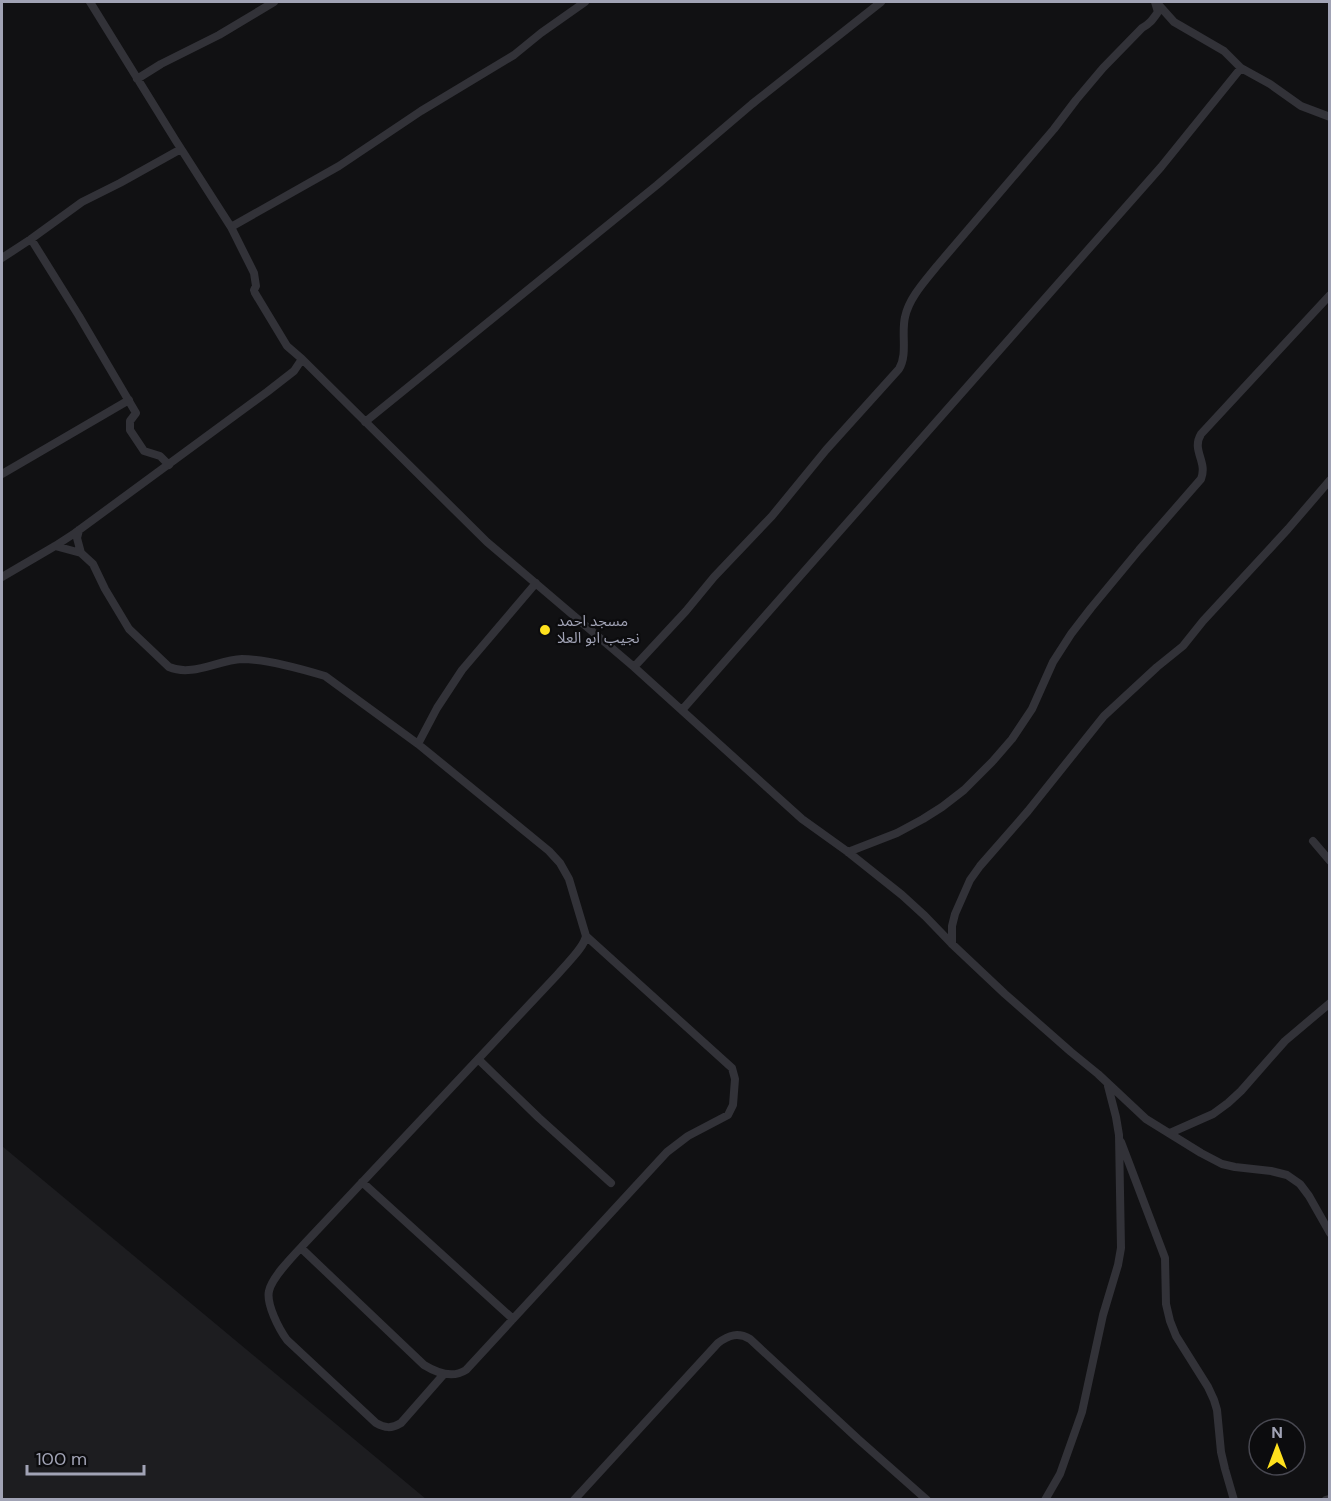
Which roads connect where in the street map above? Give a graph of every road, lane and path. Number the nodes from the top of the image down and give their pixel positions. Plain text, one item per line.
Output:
1 (90, 2) edge
2 (274, 2) edge
3 (585, 2) edge
4 (881, 2) edge
5 (1156, 2) edge
6 (1240, 68) junction
7 (138, 79) junction
8 (1329, 117) edge
9 (181, 149) junction
10 (231, 227) junction
11 (31, 239) junction
12 (2, 258) edge
13 (1329, 295) edge
14 (302, 359) junction
15 (129, 400) junction
16 (365, 422) junction
17 (169, 465) junction
18 (2, 474) edge
19 (1329, 480) edge
20 (79, 530) junction
21 (55, 546) junction
22 (81, 553) junction
23 (2, 577) edge
24 (536, 583) junction
25 (634, 667) junction
26 (682, 710) junction
27 (418, 744) junction
28 (1313, 841) dead end
29 (848, 852) junction
30 (1329, 861) edge
31 (586, 936) junction
32 (952, 944) junction
33 (1329, 1003) edge
34 (478, 1059) junction
35 (1108, 1084) junction
36 (1170, 1133) junction
37 (1119, 1135) junction
38 (362, 1182) junction
39 (611, 1183) dead end
40 (1329, 1233) edge
41 (301, 1248) junction
42 (513, 1319) junction
43 (444, 1374) junction
44 (574, 1500) edge
45 (927, 1500) edge
46 (1045, 1500) edge
47 (1234, 1500) edge

1 - 7 street
2 - 7 street
3 - 10 street
4 - 16 street
5 - 6 street
5 - 25 street
6 - 8 street
6 - 26 street
7 - 9 street
9 - 10 street
9 - 11 street
10 - 14 street
11 - 12 street
11 - 15 street
13 - 29 street
14 - 16 street
14 - 17 street
15 - 17 street
15 - 18 street
16 - 24 street
17 - 20 street
19 - 32 street
20 - 21 street
20 - 22 street
21 - 22 street
21 - 23 street
22 - 27 street
24 - 25 street
24 - 27 street
25 - 26 street
26 - 29 street
27 - 31 street
28 - 30 street
29 - 32 street
31 - 34 street
31 - 42 street
32 - 35 street
33 - 36 street
34 - 38 street
34 - 39 street
35 - 36 street
35 - 37 street
36 - 40 street
37 - 46 street
37 - 47 street
38 - 41 street
38 - 42 street
41 - 43 street
41 - 43 street
42 - 43 street
44 - 45 street

